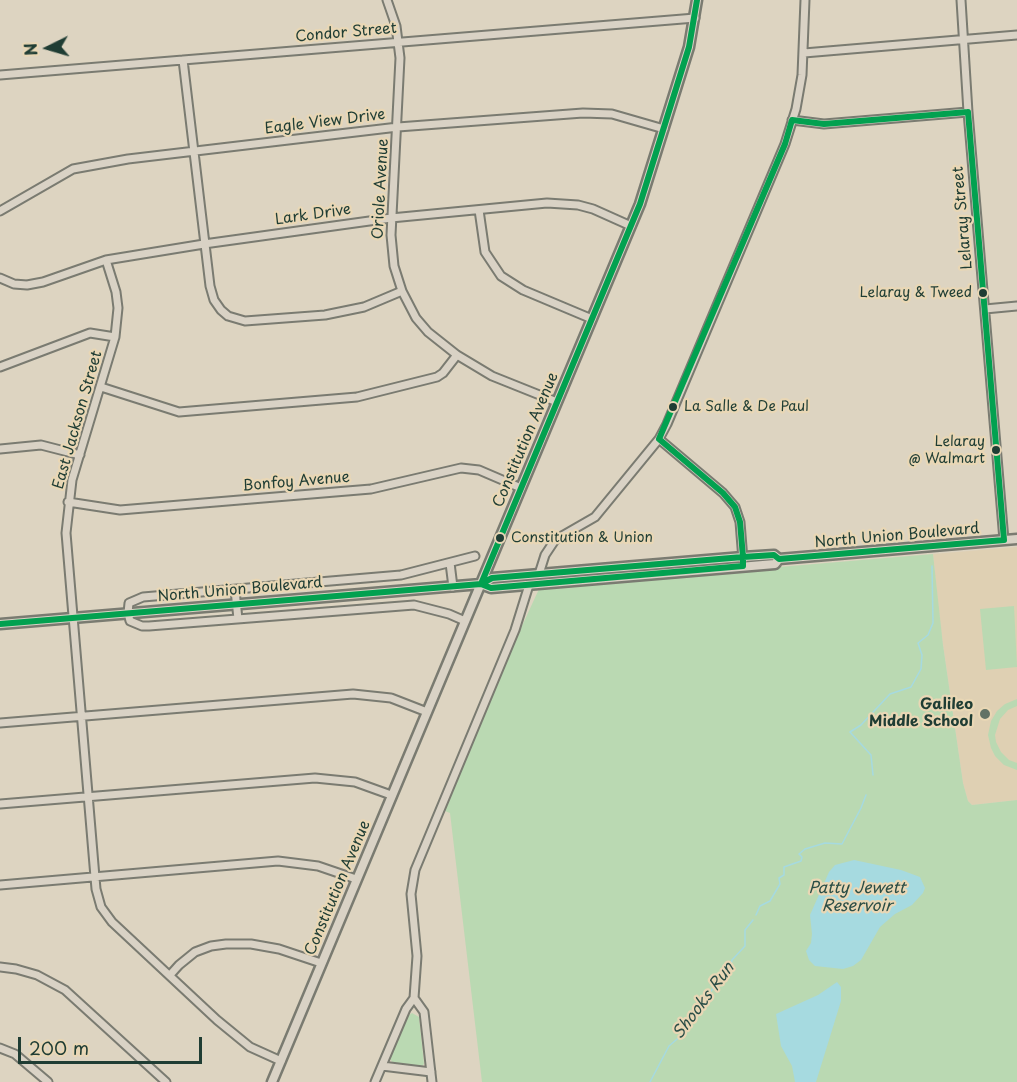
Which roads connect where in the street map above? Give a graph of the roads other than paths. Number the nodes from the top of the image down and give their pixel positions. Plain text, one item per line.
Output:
1 (387, 0) edge
2 (697, 0) edge
3 (805, 0) edge
4 (961, 0) edge
5 (695, 18) junction
6 (1017, 35) edge
7 (963, 39) junction
8 (399, 43) junction
9 (804, 53) junction
10 (183, 60) junction
11 (0, 75) edge
12 (968, 112) junction
13 (792, 120) junction
14 (398, 128) junction
15 (664, 129) junction
16 (194, 152) junction
17 (479, 210) junction
18 (0, 211) edge
19 (391, 218) junction
20 (631, 226) junction
21 (204, 244) junction
22 (106, 260) junction
23 (0, 278) edge
24 (402, 291) junction
25 (1017, 306) edge
26 (985, 309) junction
27 (592, 319) junction
28 (116, 337) junction
29 (457, 355) junction
30 (0, 367) edge
31 (101, 387) junction
32 (557, 402) junction
33 (659, 439) junction
34 (0, 449) edge
35 (80, 454) junction
36 (521, 488) junction
37 (69, 502) junction
38 (1017, 539) edge
39 (1004, 540) junction
40 (475, 556) dead end
41 (743, 562) junction
42 (450, 563) junction
43 (539, 574) junction
44 (482, 584) junction
45 (529, 585) junction
46 (453, 587) junction
47 (235, 590) junction
48 (236, 604) junction
49 (128, 613) junction
50 (73, 619) junction
51 (238, 619) junction
52 (465, 621) junction
53 (0, 624) edge
54 (428, 712) junction
55 (81, 716) junction
56 (0, 723) edge
57 (391, 795) junction
58 (88, 796) junction
59 (0, 804) edge
60 (95, 877) junction
61 (356, 879) junction
62 (0, 885) edge
63 (321, 963) junction
64 (0, 967) edge
65 (170, 975) junction
66 (414, 998) junction
67 (0, 1048) edge
68 (281, 1061) junction
69 (382, 1066) junction
70 (431, 1072) junction
71 (48, 1082) edge
72 (166, 1082) edge
73 (272, 1082) edge
74 (375, 1082) edge
75 (432, 1082) edge

1 - 8 street, Oriole Avenue
2 - 5 main road, Constitution Avenue
3 - 9 street
4 - 7 street, Lelaray Street
5 - 8 street, Condor Street
5 - 15 main road, Constitution Avenue
6 - 7 street
7 - 9 street
7 - 12 street, Lelaray Street
8 - 10 street, Condor Street
8 - 14 street, Oriole Avenue
9 - 13 street
10 - 11 street, Condor Street
10 - 16 street
12 - 13 street
12 - 26 street, Lelaray Street
13 - 33 street
14 - 15 street, Eagle View Drive
14 - 16 street, Eagle View Drive
14 - 19 street, Oriole Avenue
15 - 20 main road, Constitution Avenue
16 - 18 street, Eagle View Drive
16 - 21 street
17 - 19 street, Lark Drive
17 - 20 street, Lark Drive
17 - 27 street
19 - 21 street, Lark Drive
19 - 24 street, Oriole Avenue
20 - 27 main road, Constitution Avenue
21 - 22 street, Lark Drive
21 - 24 street
22 - 23 street, Lark Drive
22 - 28 street, East Jackson Street
24 - 29 street, Oriole Avenue
25 - 26 street
26 - 39 street, Lelaray Street
27 - 32 main road, Constitution Avenue
28 - 30 street
28 - 31 street, East Jackson Street
29 - 31 street
29 - 32 street, Oriole Avenue
31 - 35 street, East Jackson Street
32 - 36 main road, Constitution Avenue
33 - 41 street
33 - 43 street
34 - 35 street
35 - 37 street, East Jackson Street
36 - 37 street, Bonfoy Avenue
36 - 44 main road, Constitution Avenue
37 - 50 street, East Jackson Street
38 - 39 main road, North Union Boulevard
39 - 41 main road, North Union Boulevard
40 - 42 street
41 - 43 main road, North Union Boulevard
41 - 45 main road, North Union Boulevard
42 - 46 street
42 - 47 street
43 - 44 main road, North Union Boulevard
44 - 45 main road, North Union Boulevard
44 - 46 main road, North Union Boulevard
44 - 52 main road, Constitution Avenue
45 - 66 street
46 - 48 main road, North Union Boulevard
47 - 48 street
47 - 49 street
48 - 49 main road, North Union Boulevard
48 - 51 street
49 - 50 main road, North Union Boulevard
49 - 51 street
50 - 53 main road, North Union Boulevard
50 - 55 street, East Jackson Street
51 - 52 street
52 - 54 main road, Constitution Avenue
54 - 55 street
54 - 57 main road, Constitution Avenue
55 - 56 street
55 - 58 street, East Jackson Street
57 - 58 street
57 - 61 main road, Constitution Avenue
58 - 59 street
58 - 60 street, East Jackson Street
60 - 61 street
60 - 62 street
60 - 65 street, East Jackson Street
61 - 63 main road, Constitution Avenue
63 - 65 street
63 - 68 main road, Constitution Avenue
64 - 72 street
65 - 68 street, East Jackson Street
66 - 69 street
66 - 70 street
67 - 71 street
68 - 73 main road, Constitution Avenue
69 - 70 street
69 - 74 street
70 - 75 street

